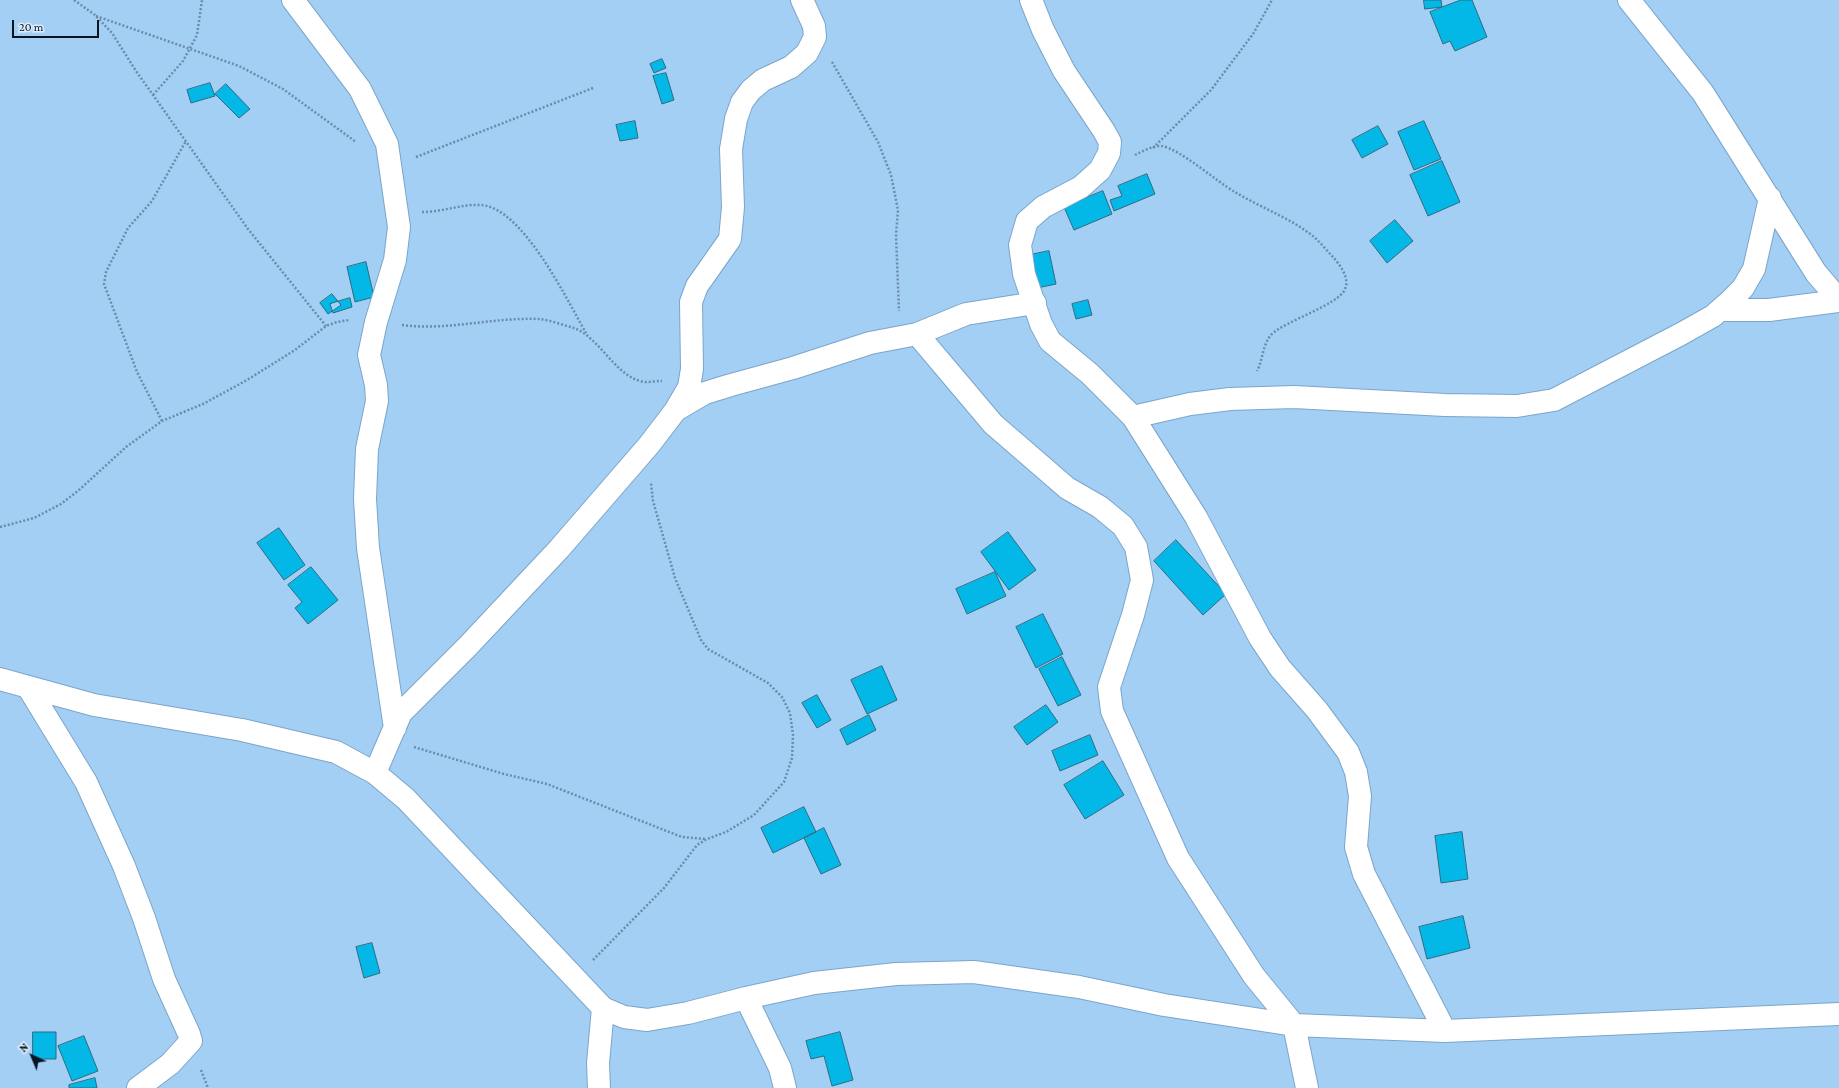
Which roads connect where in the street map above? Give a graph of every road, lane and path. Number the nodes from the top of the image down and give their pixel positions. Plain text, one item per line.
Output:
1 (74, 0) edge
2 (202, 0) edge
3 (293, 0) edge
4 (802, 0) edge
5 (1031, 0) edge
6 (1272, 0) edge
7 (1629, 0) edge
8 (95, 15) junction
9 (815, 37) junction
10 (190, 48) junction
11 (593, 88) dead end
12 (153, 95) junction
13 (186, 141) junction
14 (1152, 148) junction
15 (389, 164) junction
16 (1100, 170) junction
17 (1770, 198) junction
18 (394, 202) junction
19 (1839, 297) edge
20 (1839, 301) edge
21 (1035, 303) junction
22 (1720, 310) junction
23 (376, 322) junction
24 (326, 326) junction
25 (586, 334) junction
26 (909, 335) junction
27 (690, 381) junction
28 (1234, 399) junction
29 (675, 411) junction
30 (1133, 417) junction
31 (162, 421) junction
32 (649, 444) junction
33 (0, 527) edge
34 (0, 679) edge
35 (28, 687) junction
36 (392, 734) junction
37 (375, 773) junction
38 (707, 838) junction
39 (575, 978) junction
40 (746, 998) junction
41 (603, 1008) junction
42 (1839, 1014) edge
43 (1294, 1025) junction
44 (1444, 1031) junction
45 (138, 1088) edge
46 (599, 1088) edge
47 (785, 1088) edge
48 (1307, 1088) edge

1 - 8 path
2 - 10 path
3 - 15 street
4 - 9 street
5 - 16 street
6 - 14 path
7 - 17 street
8 - 10 path
8 - 12 path
9 - 26 path
9 - 27 street
10 - 12 path
10 - 15 path
11 - 15 path
12 - 13 path
13 - 24 path
13 - 31 path
14 - 16 path
14 - 28 path
15 - 18 street
16 - 21 street
17 - 19 street
17 - 22 street
18 - 23 street
18 - 25 path
20 - 22 street
21 - 26 street
21 - 30 street
22 - 28 street
23 - 24 path
23 - 25 path
23 - 36 street
24 - 31 path
25 - 27 path
26 - 29 street
26 - 43 street
27 - 29 street
28 - 30 street
29 - 32 street
30 - 44 street
31 - 33 path
32 - 36 street
32 - 38 path
34 - 35 street
35 - 37 street
35 - 45 street
36 - 37 street
36 - 38 path
37 - 39 street
38 - 39 path
39 - 41 street
40 - 41 street
40 - 43 street
40 - 47 street
41 - 46 street
42 - 44 street
43 - 44 street
43 - 48 street

